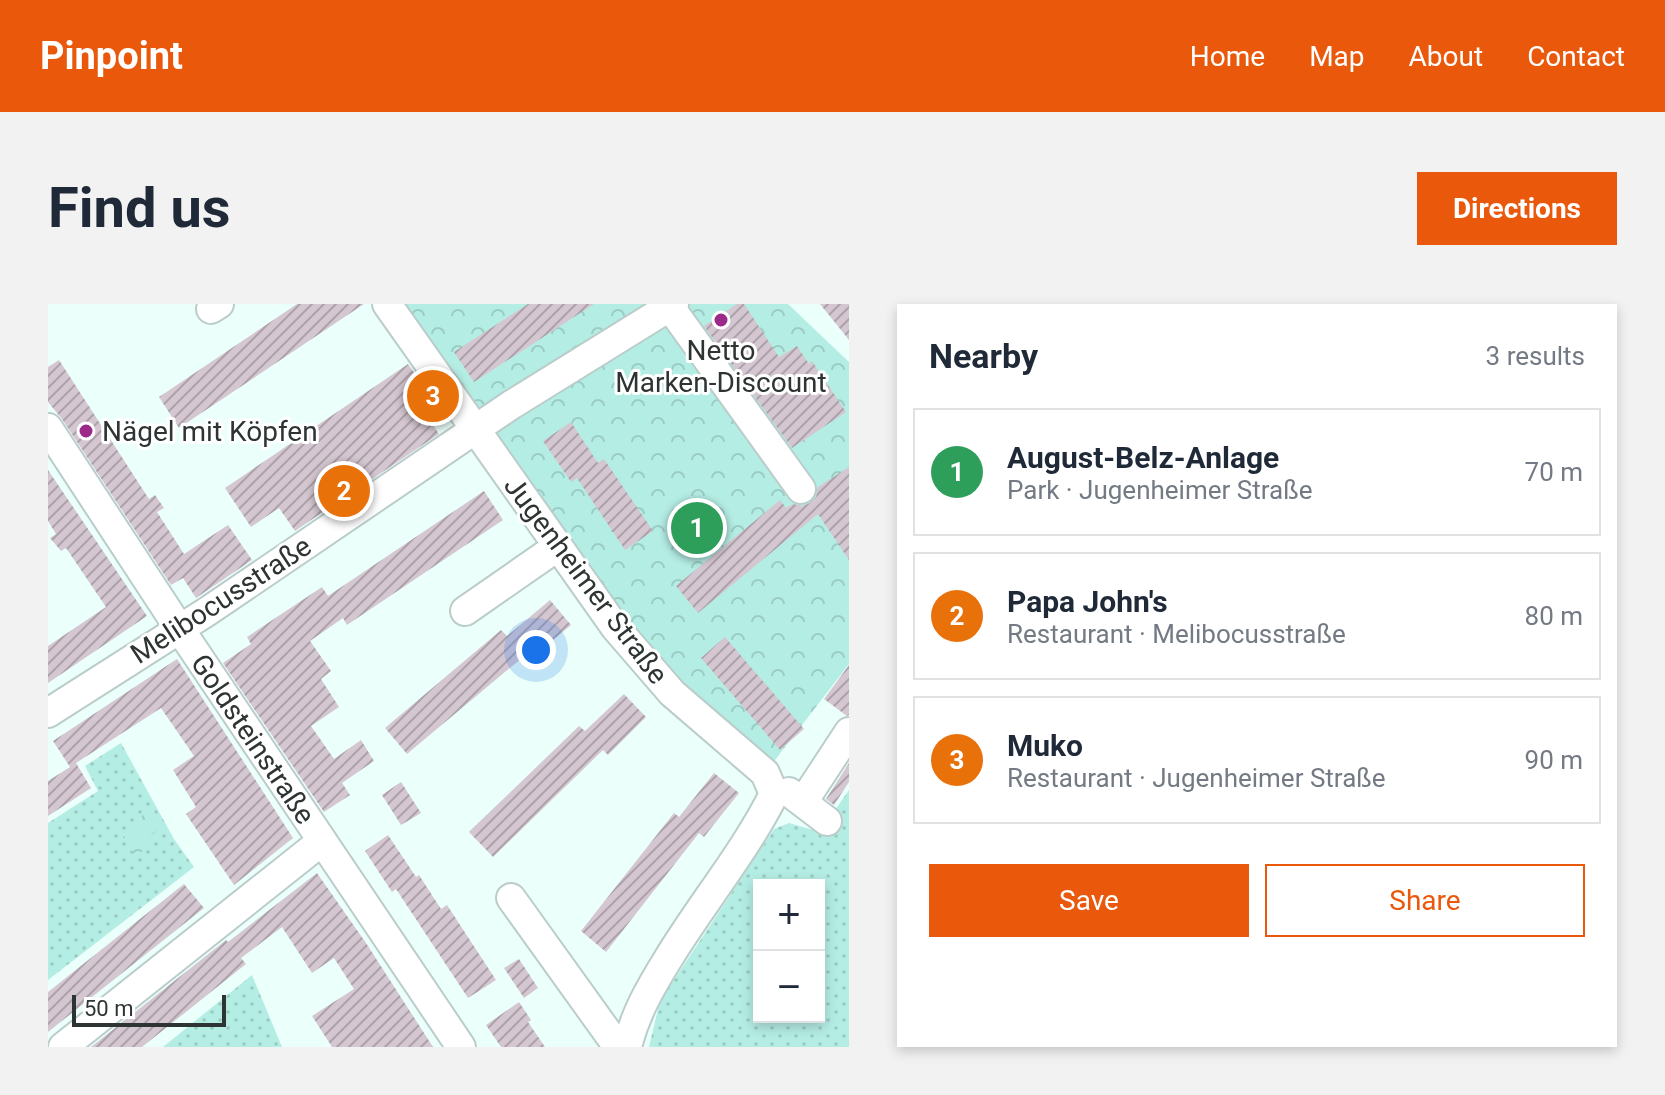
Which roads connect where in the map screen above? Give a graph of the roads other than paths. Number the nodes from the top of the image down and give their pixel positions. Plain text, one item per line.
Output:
1 (387, 304) edge
2 (672, 305) edge
3 (48, 428) edge
4 (476, 430) junction
5 (801, 489) dead end
6 (557, 547) junction
7 (465, 611) dead end
8 (179, 628) junction
9 (48, 713) edge
10 (849, 732) edge
11 (765, 773) junction
12 (803, 802) junction
13 (827, 821) dead end
14 (322, 841) junction
15 (511, 898) dead end
16 (63, 1047) edge
17 (461, 1047) edge
18 (618, 1047) edge
19 (627, 1047) edge

1 - 4 street, Jugenheimer Straße
2 - 4 street, Melibocusstraße
2 - 5 street
3 - 8 street, Goldsteinstraße
4 - 6 street, Jugenheimer Straße
4 - 8 street, Melibocusstraße
6 - 7 street
6 - 11 street, Jugenheimer Straße
8 - 9 street, Melibocusstraße
8 - 14 street, Goldsteinstraße
10 - 12 street
11 - 12 street, Jugenheimer Straße
11 - 19 street
12 - 13 street, Jugenheimer Straße
14 - 16 street
14 - 17 street, Goldsteinstraße
15 - 18 street

